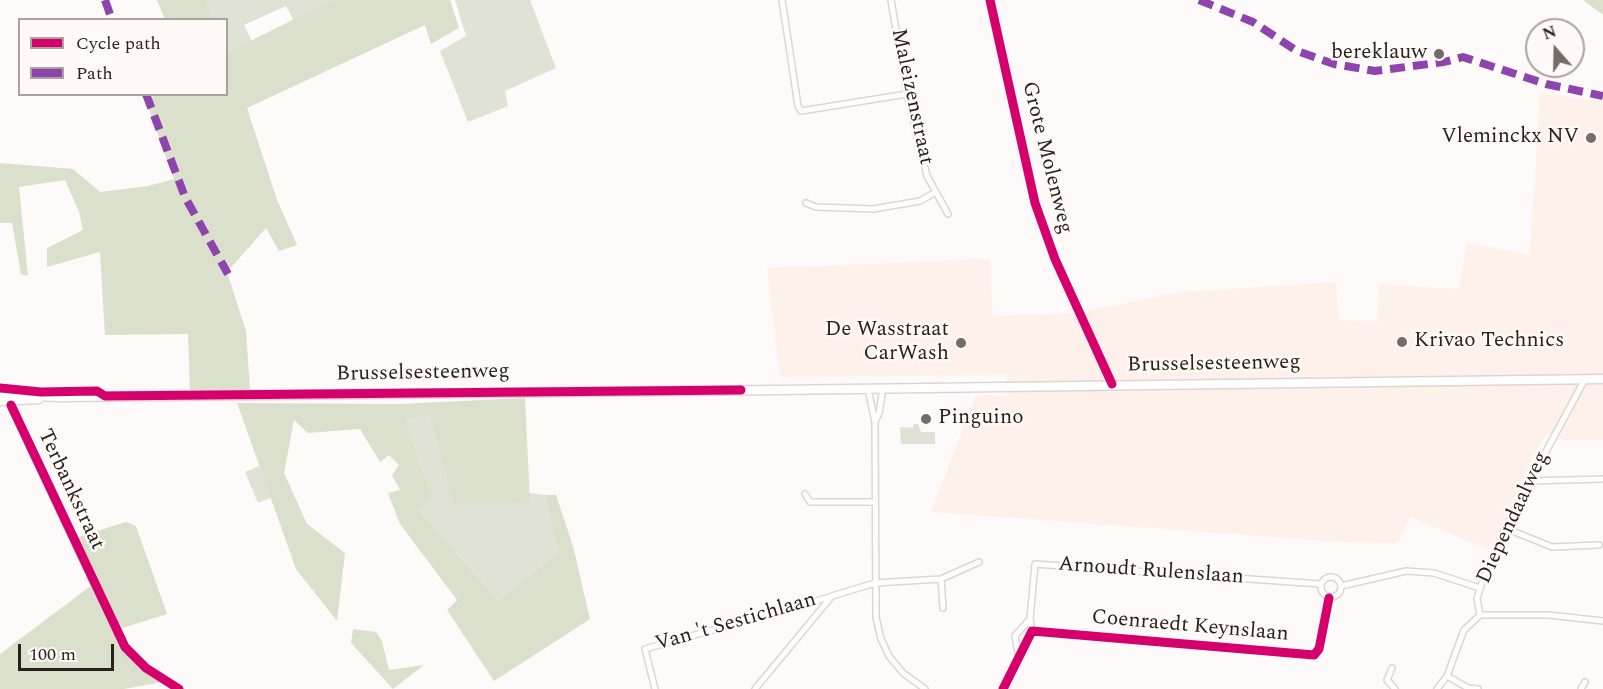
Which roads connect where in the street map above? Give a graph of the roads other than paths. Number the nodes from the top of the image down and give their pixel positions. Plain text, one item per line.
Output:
1 (782, 0) edge
2 (891, 0) edge
3 (990, 0) edge
4 (907, 94) junction
5 (934, 193) junction
6 (806, 203) dead end
7 (948, 214) dead end
8 (1586, 379) junction
9 (1603, 379) edge
10 (1112, 384) junction
11 (868, 388) junction
12 (883, 388) junction
13 (0, 395) edge
14 (10, 398) junction
15 (0, 401) edge
16 (874, 422) junction
17 (1603, 479) edge
18 (1529, 481) junction
19 (804, 494) dead end
20 (874, 502) junction
21 (1505, 528) junction
22 (1599, 545) dead end
23 (979, 562) dead end
24 (941, 579) junction
25 (875, 583) junction
26 (1321, 584) junction
27 (1341, 586) junction
28 (1480, 588) junction
29 (832, 596) junction
30 (1329, 597) junction
31 (102, 601) dead end
32 (943, 608) dead end
33 (1480, 615) junction
34 (1030, 619) junction
35 (1603, 621) edge
36 (1032, 631) junction
37 (1019, 658) junction
38 (1392, 668) dead end
39 (1447, 676) junction
40 (1585, 682) dead end
41 (655, 689) edge
42 (755, 689) edge
43 (925, 689) edge
44 (1003, 689) edge
45 (1395, 689) edge
46 (1437, 689) edge
47 (1478, 689) edge
48 (1581, 689) edge

1 - 4 street
2 - 4 street, Maleizenstraat
3 - 10 street, Grote Molenweg
4 - 5 street, Maleizenstraat
5 - 6 street, Maleizenstraat
5 - 7 street, Maleizenstraat
8 - 9 main road, Brusselsesteenweg
8 - 10 main road, Brusselsesteenweg
8 - 18 street, Diependaalweg
10 - 12 main road, Brusselsesteenweg
11 - 12 main road, Brusselsesteenweg
11 - 14 main road, Brusselsesteenweg
11 - 16 street
12 - 16 street
13 - 14 main road, Brusselsesteenweg
14 - 15 main road, Brusselsesteenweg
14 - 31 street, Terbankstraat
16 - 20 street
17 - 18 street
18 - 21 street, Diependaalweg
19 - 20 street
20 - 25 street
21 - 22 street
21 - 28 street, Diependaalweg
23 - 24 street
24 - 25 street
24 - 32 street
25 - 29 street
25 - 43 street
26 - 27 street, Arnoudt Rulenslaan
26 - 30 street
26 - 34 street, Arnoudt Rulenslaan
27 - 28 street, Arnoudt Rulenslaan
27 - 30 street
28 - 33 street, Diependaalweg
29 - 41 street, Van 't Sestichlaan
29 - 42 street
30 - 36 street, Coenraedt Keynslaan
33 - 35 street
33 - 39 street, Diependaalweg
34 - 36 street, Arnoudt Rulenslaan
34 - 37 street, Arnoudt Rulenslaan
36 - 37 street
37 - 44 street
38 - 45 street
39 - 46 street, Diependaalweg
39 - 47 street
40 - 48 street

